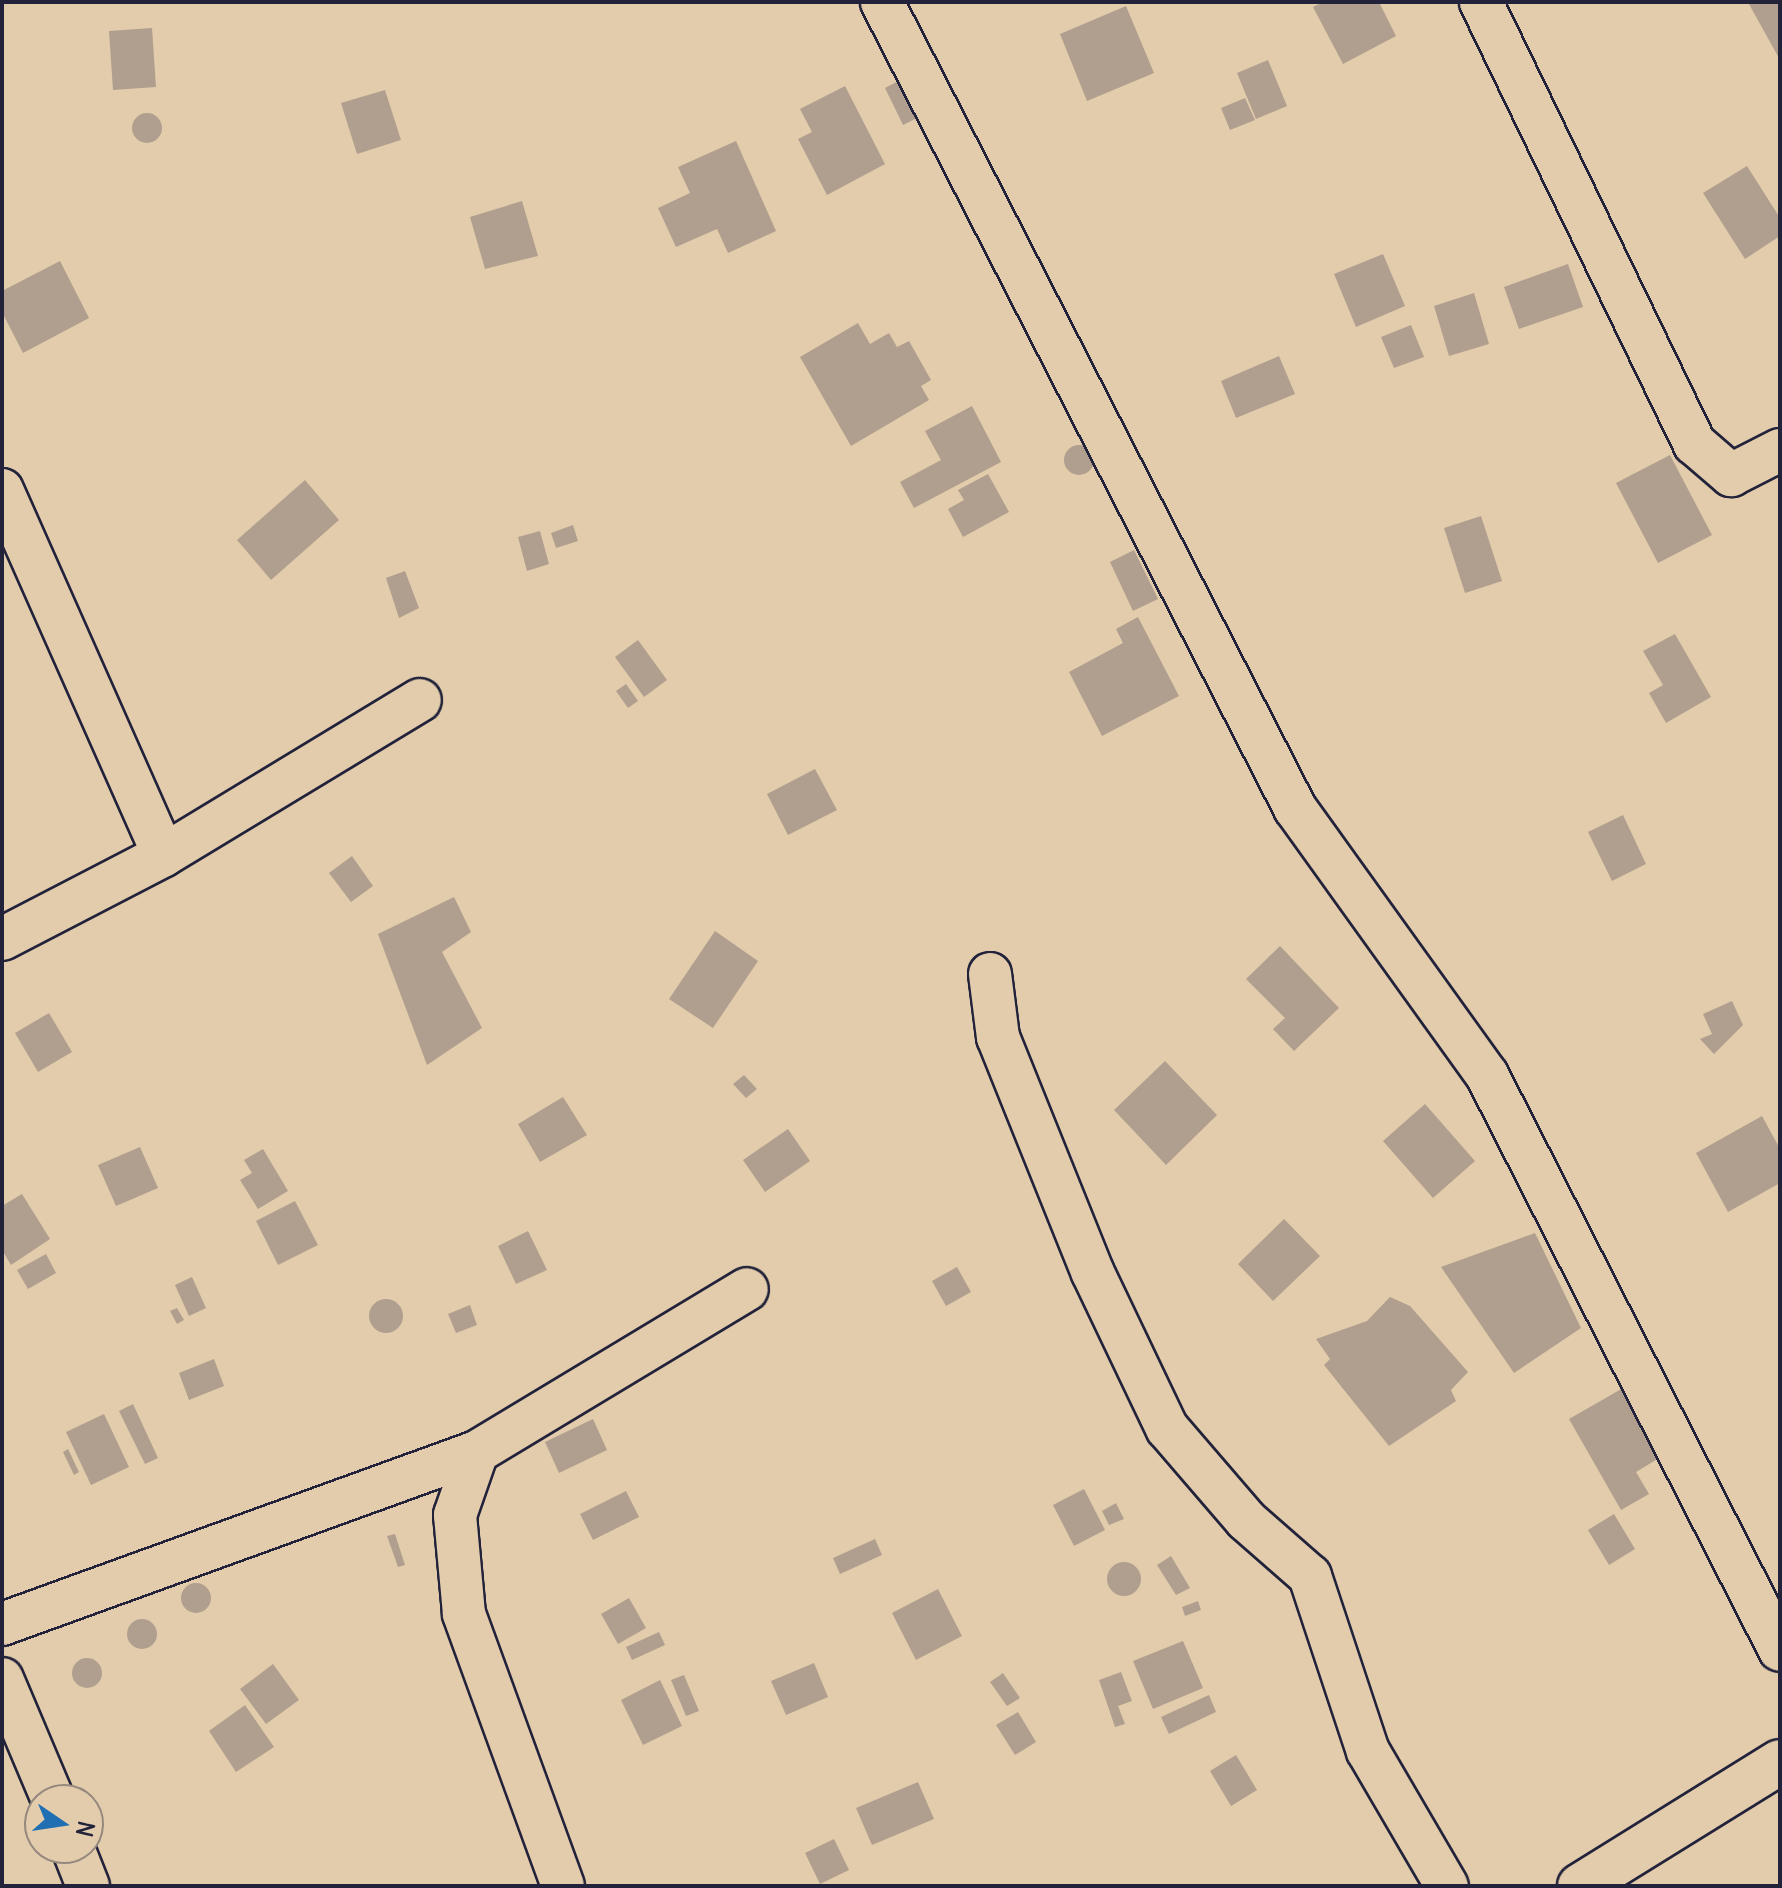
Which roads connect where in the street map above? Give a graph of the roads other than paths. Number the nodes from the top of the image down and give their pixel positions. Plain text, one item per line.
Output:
1 (882, 2) edge
2 (1481, 2) edge
3 (1780, 450) edge
4 (2, 490) edge
5 (420, 700) dead end
6 (164, 855) junction
7 (2, 939) edge
8 (990, 974) dead end
9 (747, 1289) dead end
10 (477, 1452) junction
11 (2, 1624) edge
12 (1780, 1650) edge
13 (2, 1679) edge
14 (1780, 1762) edge
15 (46, 1784) edge
16 (79, 1864) edge
17 (88, 1886) edge
18 (563, 1886) edge
19 (1447, 1886) edge
20 (1580, 1886) edge

1 - 12 street
2 - 3 street
4 - 6 street
5 - 6 street
6 - 7 street
8 - 19 street
9 - 10 street
10 - 11 street
10 - 18 street
13 - 15 street
14 - 20 main road
16 - 17 street

